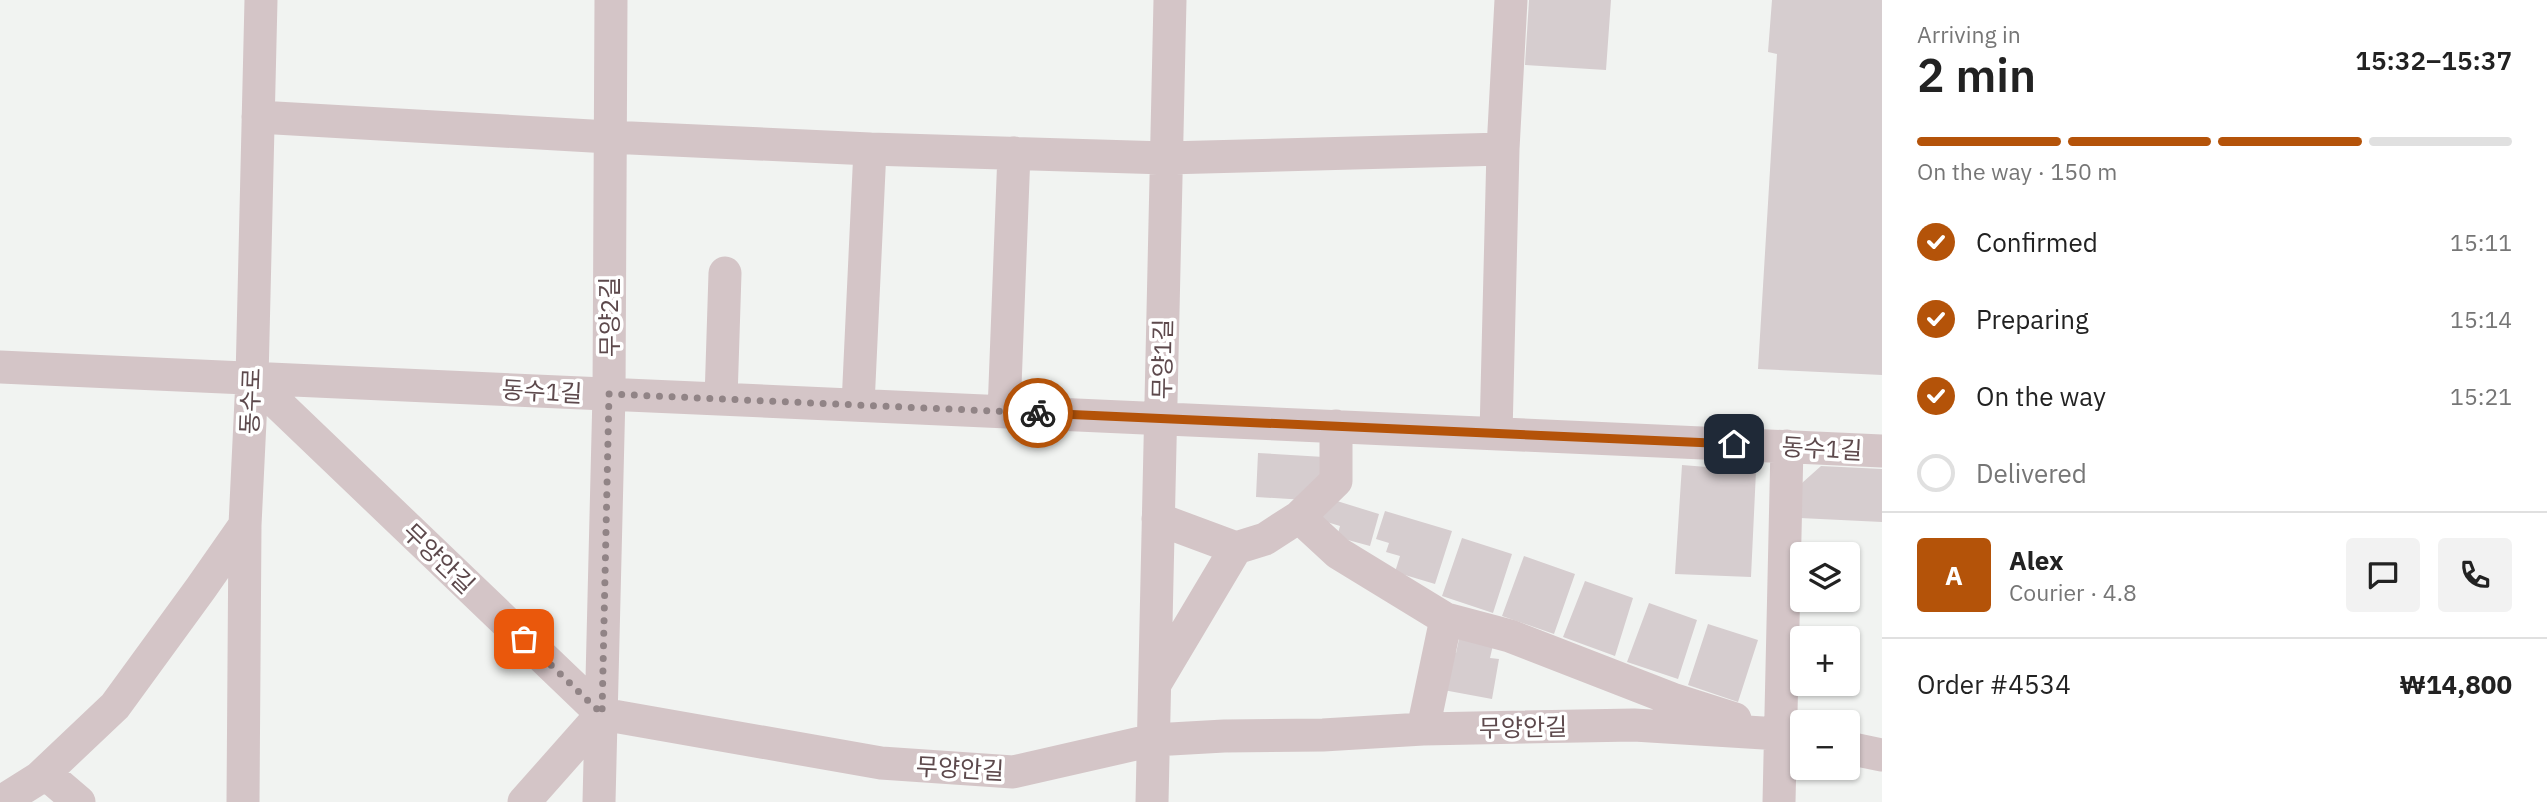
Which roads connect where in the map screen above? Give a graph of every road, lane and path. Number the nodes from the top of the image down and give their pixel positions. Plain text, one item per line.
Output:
1 (261, 0) edge
2 (611, 0) edge
3 (1170, 0) edge
4 (1511, 0) edge
5 (258, 117) junction
6 (609, 137) junction
7 (870, 149) junction
8 (1503, 149) junction
9 (1014, 153) junction
10 (1166, 158) junction
11 (725, 273) dead end
12 (0, 367) edge
13 (252, 379) junction
14 (609, 394) junction
15 (721, 399) junction
16 (858, 405) junction
17 (1004, 412) junction
18 (1161, 419) junction
19 (1336, 426) junction
20 (1496, 434) junction
21 (1787, 446) junction
22 (1882, 451) edge
23 (1299, 517) junction
24 (1158, 519) junction
25 (245, 524) junction
26 (1236, 548) junction
27 (1446, 619) junction
28 (1155, 685) junction
29 (1791, 710) edge
30 (602, 714) junction
31 (1423, 729) junction
32 (1790, 736) edge
33 (1790, 736) edge
34 (1153, 740) junction
35 (1790, 742) edge
36 (1860, 750) edge
37 (1882, 755) edge
38 (45, 772) junction
39 (1, 802) edge
40 (79, 802) edge
41 (243, 802) edge
42 (524, 802) edge
43 (599, 802) edge
44 (1152, 802) edge
45 (1779, 802) edge

1 - 5 street, 동수로
2 - 6 street, 무양2길
3 - 10 street, 무양1길
4 - 8 street
5 - 6 street
5 - 13 street, 동수로
6 - 7 street
6 - 14 street, 무양2길
7 - 9 street
7 - 16 street
8 - 10 street
8 - 20 street
9 - 10 street
9 - 17 street
10 - 18 street, 무양1길
11 - 15 street
12 - 13 street, 동수1길
13 - 14 street, 동수1길
13 - 25 street, 동수로
13 - 30 street, 무양안길
14 - 15 street, 동수1길
14 - 30 street, 무양2길
15 - 16 street, 동수1길
16 - 17 street, 동수1길
17 - 18 street, 동수1길
18 - 19 street, 동수1길
18 - 24 street, 무양1길
19 - 20 street, 동수1길
19 - 23 street
20 - 21 street, 동수1길
21 - 22 street, 동수1길
21 - 29 street
23 - 26 street
23 - 27 street
24 - 26 street
24 - 28 street, 무양1길
25 - 38 street
25 - 41 street, 동수로
26 - 28 street
27 - 31 street
27 - 32 street
28 - 34 street, 무양1길
30 - 34 street, 무양안길
30 - 42 street
30 - 43 street, 무양2길
31 - 33 street, 무양안길
31 - 34 street, 무양안길
34 - 44 street, 무양1길
35 - 45 street
36 - 37 street
38 - 39 street
38 - 40 street

